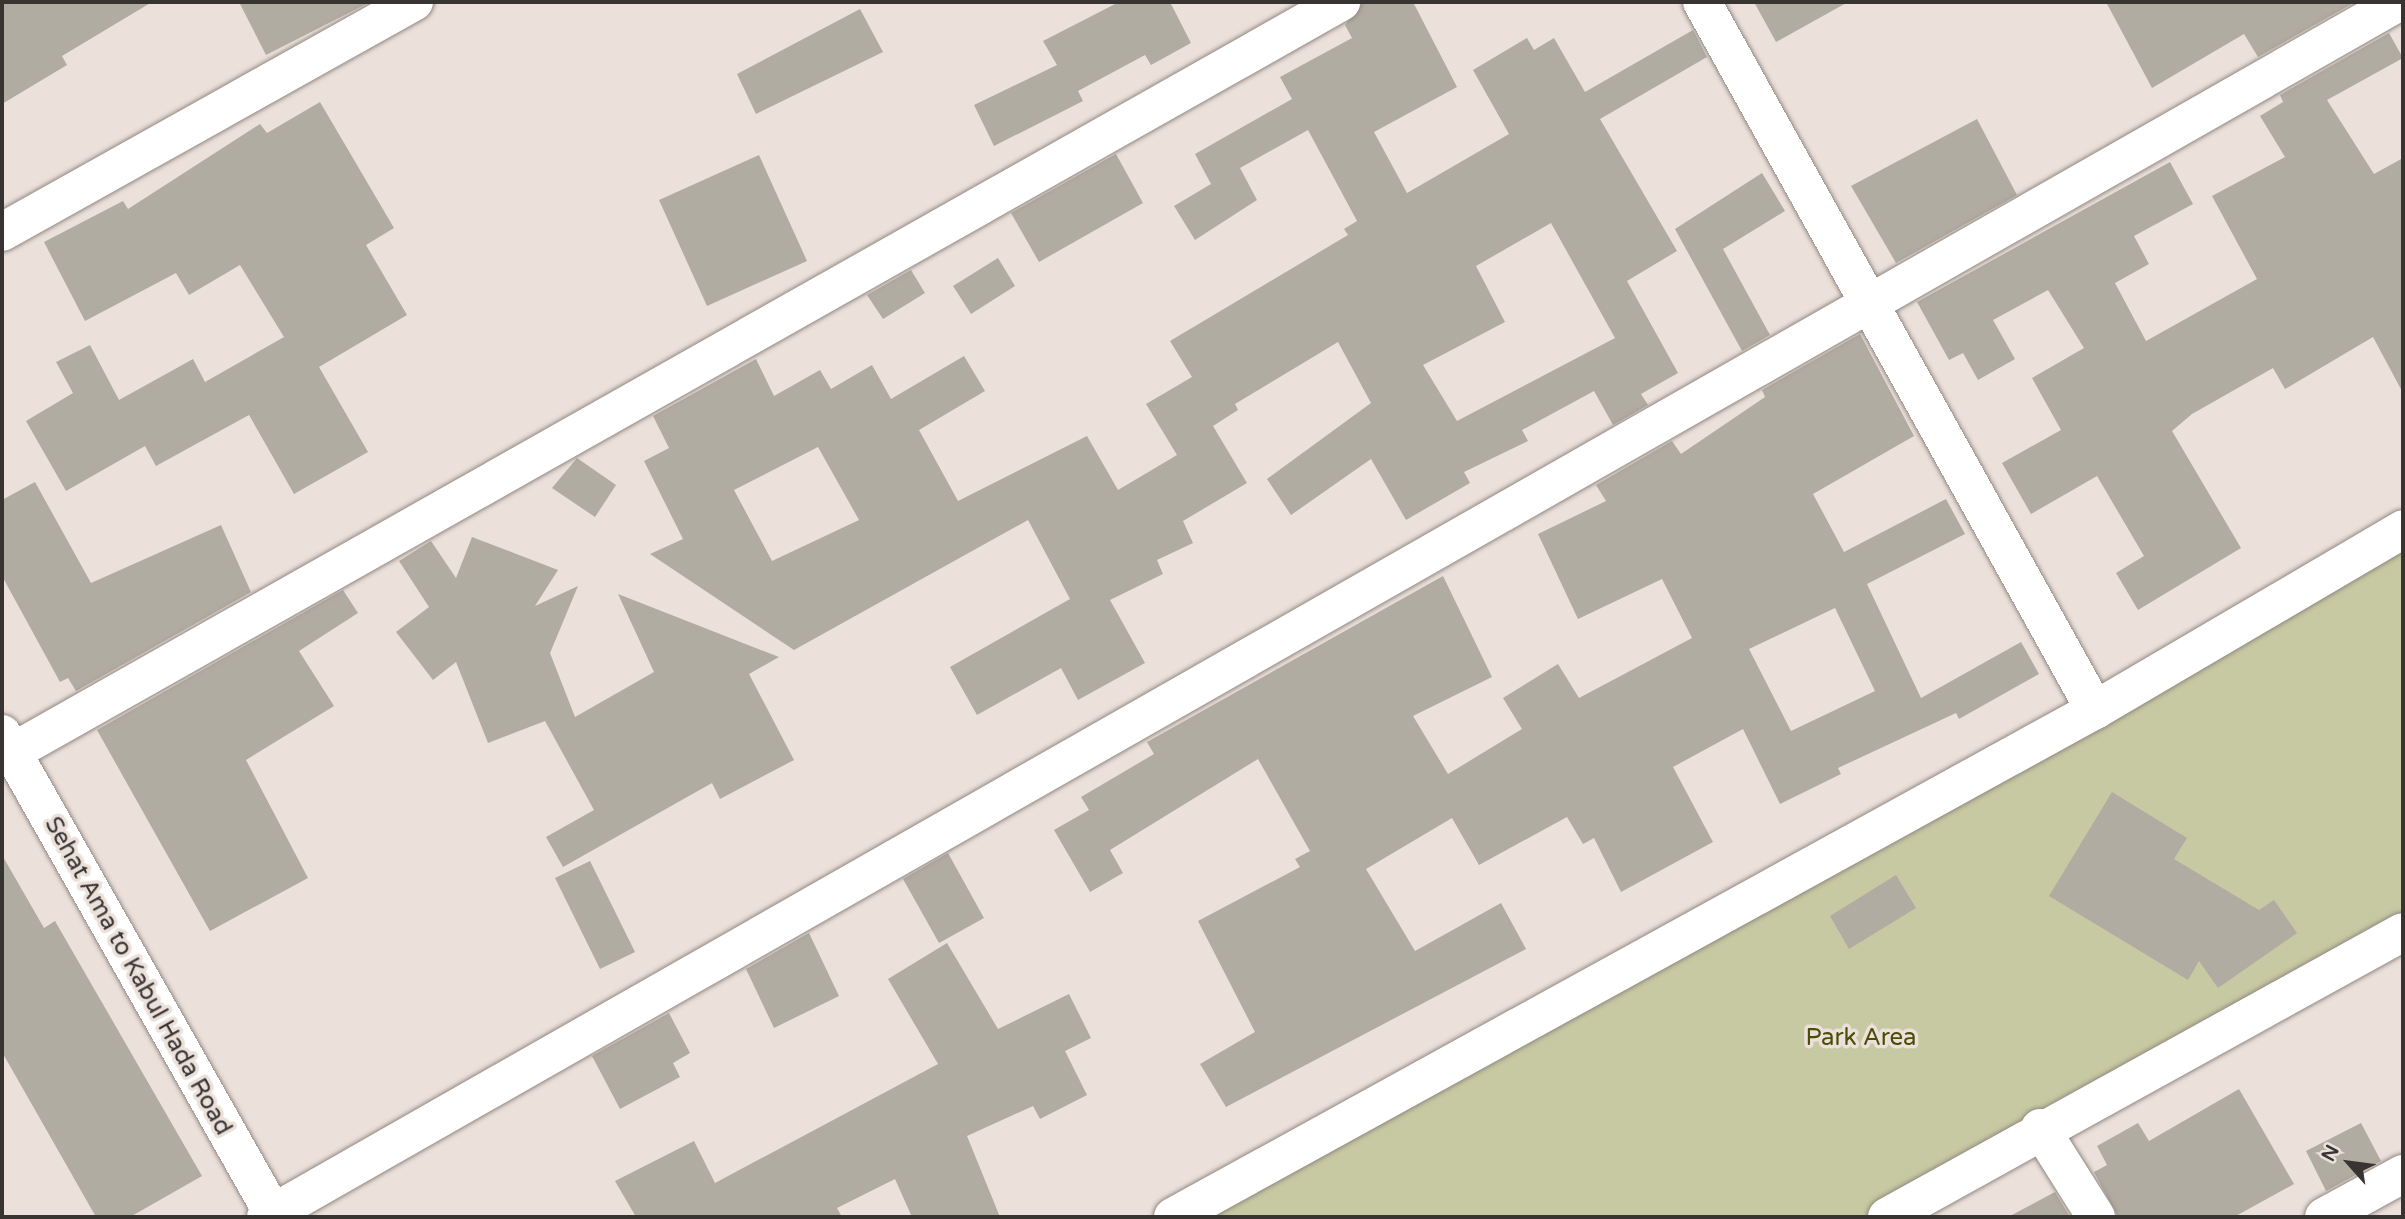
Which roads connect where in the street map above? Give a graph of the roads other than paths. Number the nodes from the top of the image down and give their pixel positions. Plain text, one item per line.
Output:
1 (414, 2) edge
2 (1341, 2) edge
3 (1702, 2) edge
4 (2399, 2) edge
5 (2, 232) edge
6 (1871, 303) junction
7 (2403, 529) edge
8 (2095, 710) junction
9 (5, 748) edge
10 (2403, 932) edge
11 (2040, 1128) junction
12 (2403, 1174) edge
13 (271, 1216) edge
14 (1173, 1217) edge
15 (1887, 1217) edge
16 (2096, 1217) edge
17 (2324, 1217) edge

1 - 5 street
2 - 9 street
3 - 6 street
4 - 6 street
6 - 8 street
6 - 13 street
7 - 8 street
8 - 14 street
9 - 13 street, Sehat Ama to Kabul Hada Road
10 - 11 street
11 - 15 street
11 - 16 street
12 - 17 street

